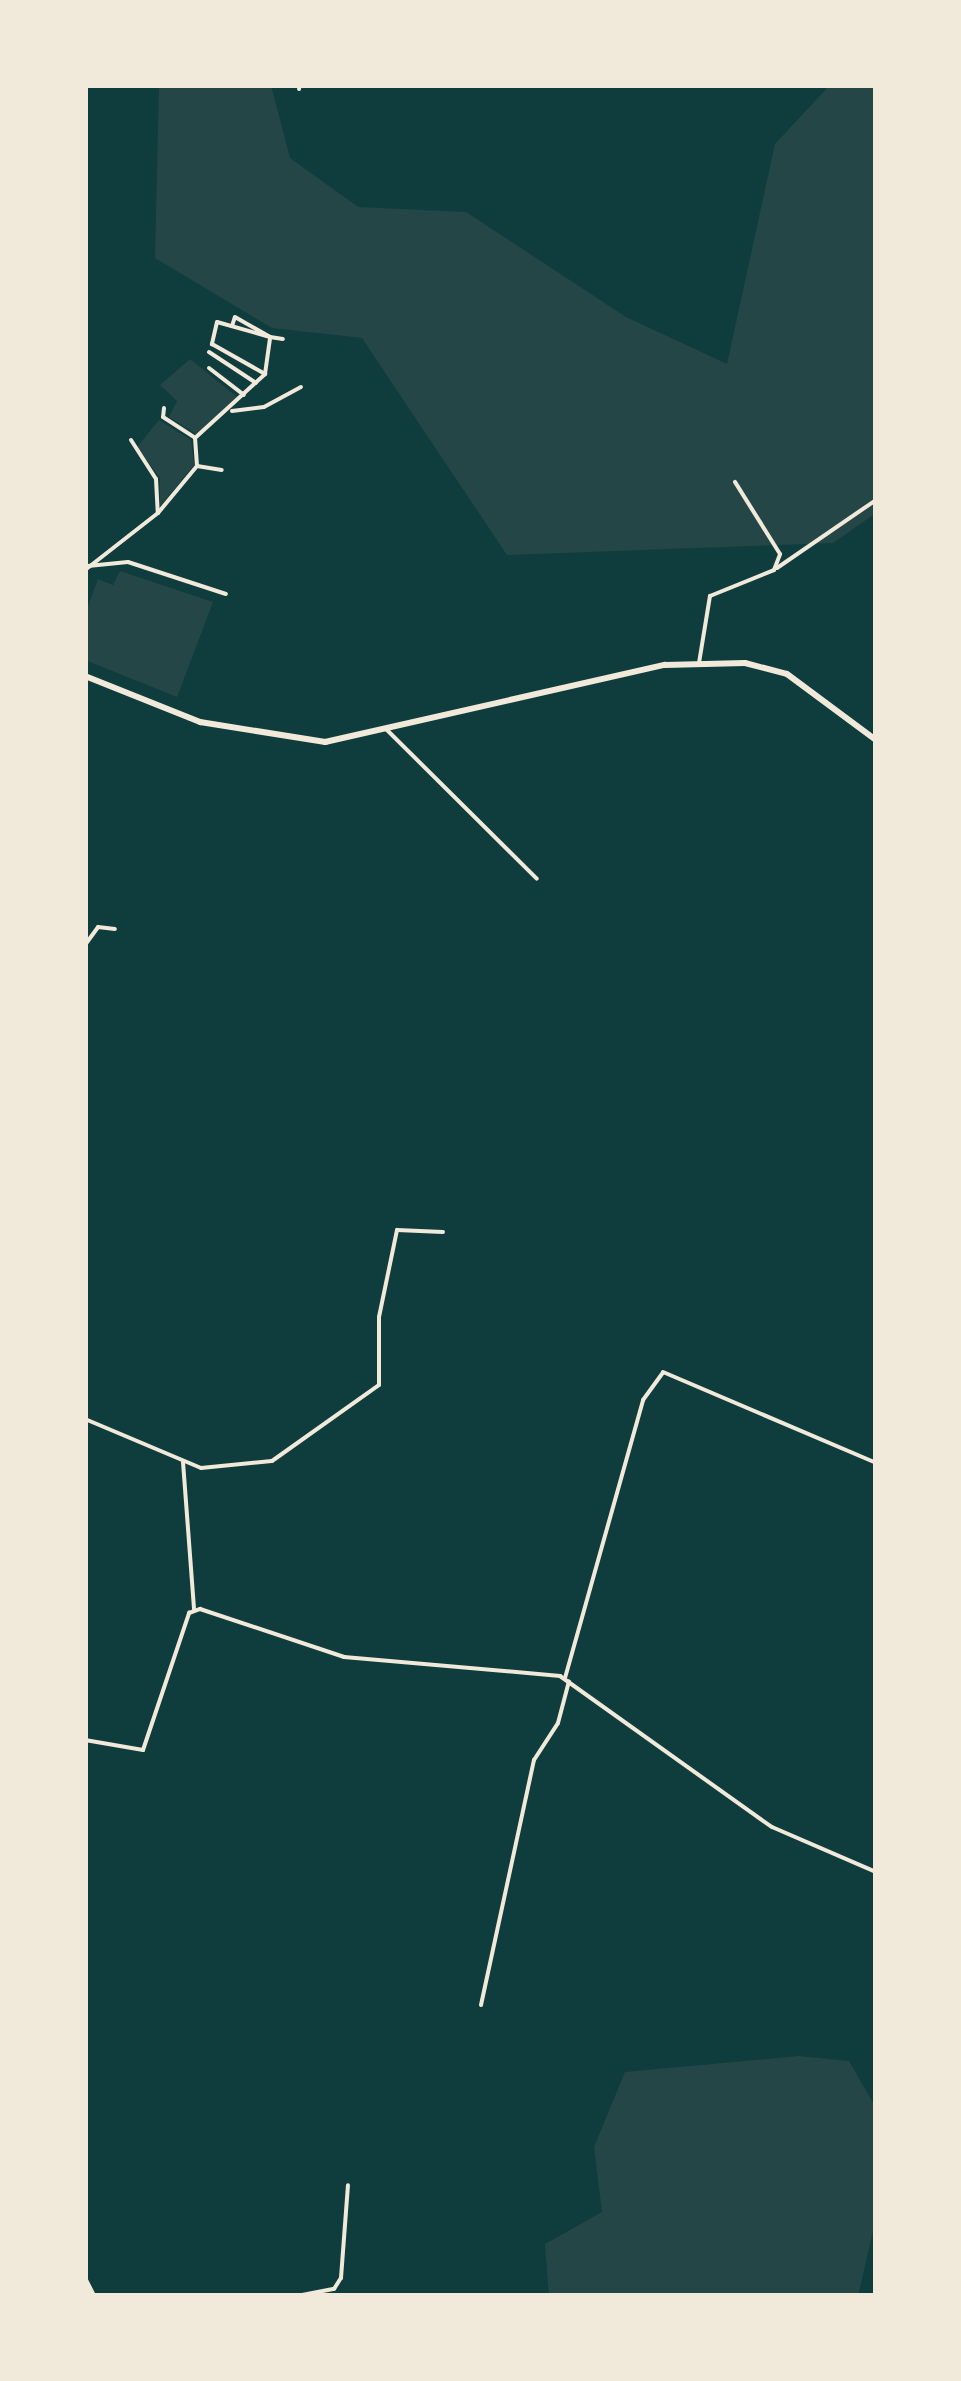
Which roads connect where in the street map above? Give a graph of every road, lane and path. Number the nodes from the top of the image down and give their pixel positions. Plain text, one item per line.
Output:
1 (270, 337) junction
2 (283, 339) dead end
3 (209, 352) dead end
4 (208, 368) dead end
5 (265, 374) junction
6 (256, 383) junction
7 (301, 386) dead end
8 (244, 396) junction
9 (164, 408) dead end
10 (228, 412) junction
11 (195, 438) junction
12 (131, 440) dead end
13 (198, 466) junction
14 (222, 470) dead end
15 (734, 482) dead end
16 (876, 500) edge
17 (158, 513) junction
18 (86, 568) edge
19 (774, 569) junction
20 (226, 594) dead end
21 (699, 663) junction
22 (85, 676) edge
23 (387, 730) junction
24 (876, 740) edge
25 (537, 879) dead end
26 (115, 930) dead end
27 (85, 946) edge
28 (442, 1232) dead end
29 (85, 1420) edge
30 (183, 1461) junction
31 (876, 1463) edge
32 (194, 1610) junction
33 (567, 1679) junction
34 (85, 1740) edge
35 (876, 1872) edge
36 (481, 2006) dead end
37 (348, 2185) dead end
38 (85, 2280) edge
39 (92, 2296) edge
40 (298, 2296) edge

1 - 2 street
1 - 5 street
1 - 5 street
3 - 6 street
4 - 8 street
5 - 6 street
6 - 8 street
7 - 10 street
8 - 10 street
9 - 11 street
10 - 11 street
11 - 13 street
12 - 17 street
13 - 14 street
13 - 17 street
15 - 19 street
16 - 19 street
17 - 18 street
18 - 20 street
19 - 21 street
21 - 23 main road
21 - 24 main road
22 - 23 main road
23 - 25 street
26 - 27 street
28 - 30 street
29 - 30 street
30 - 32 street
31 - 33 street
32 - 33 street
32 - 34 street
33 - 35 street
33 - 36 street
37 - 40 street
38 - 39 main road

